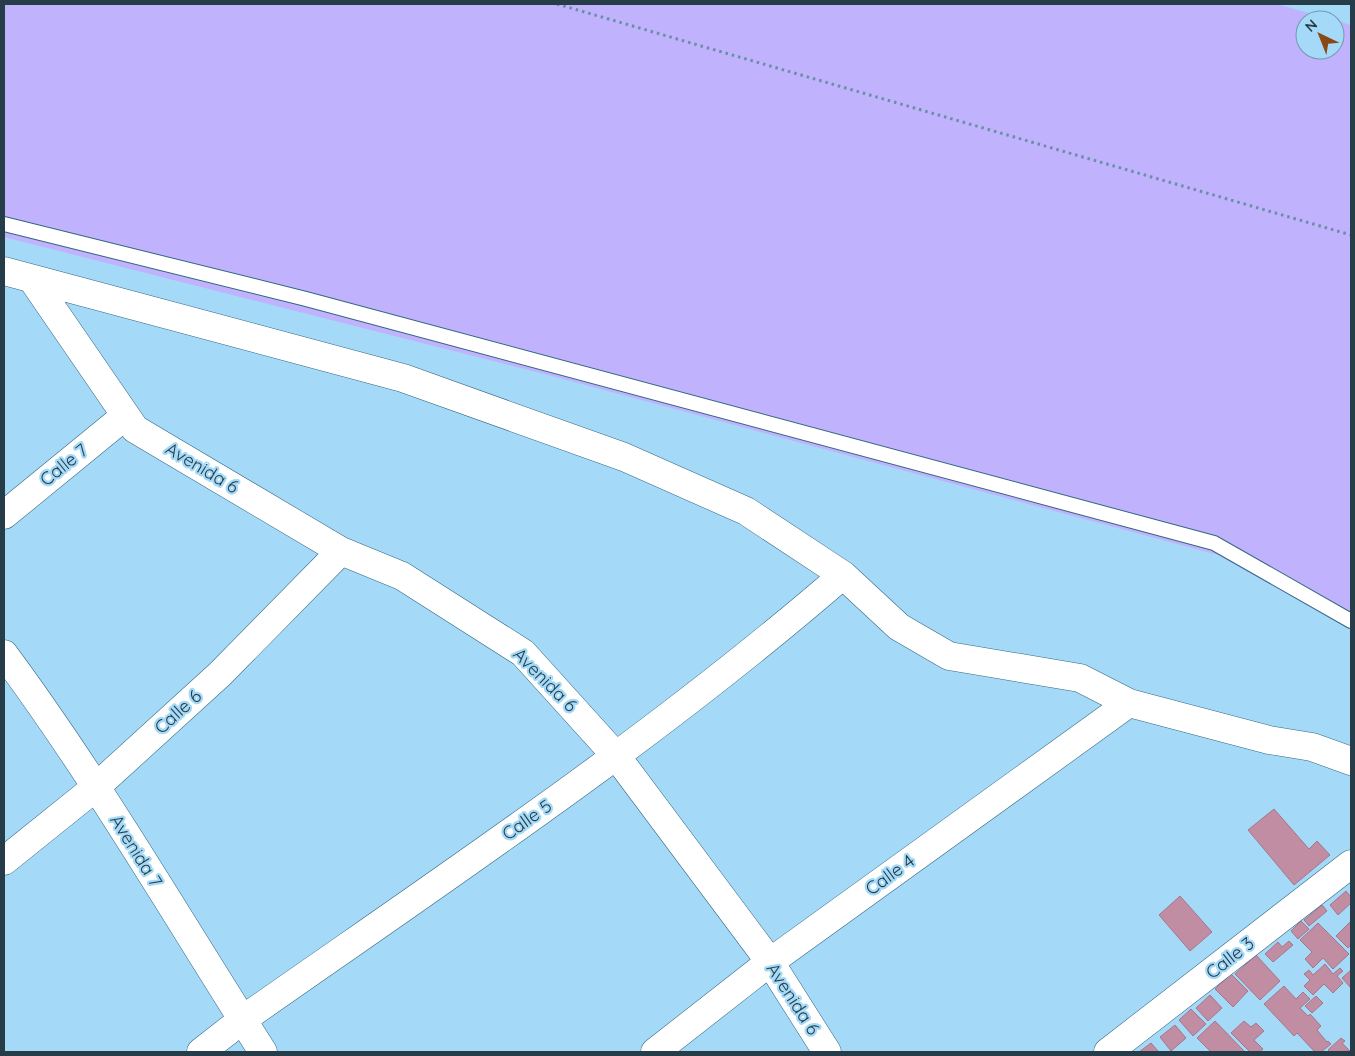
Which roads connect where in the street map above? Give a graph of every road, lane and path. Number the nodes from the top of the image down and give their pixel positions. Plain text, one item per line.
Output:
1 (557, 4) edge
2 (4, 224) edge
3 (1351, 234) edge
4 (4, 271) edge
5 (32, 279) junction
6 (125, 416) junction
7 (4, 514) edge
8 (341, 550) junction
9 (843, 575) junction
10 (1351, 621) edge
11 (4, 654) edge
12 (1129, 703) junction
13 (617, 757) junction
14 (1351, 760) edge
15 (96, 787) junction
16 (4, 861) edge
17 (1351, 864) edge
18 (770, 962) junction
19 (242, 1020) junction
20 (201, 1052) edge
21 (263, 1052) edge
22 (655, 1052) edge
23 (827, 1052) edge
24 (1108, 1052) edge

1 - 3 path
2 - 10 lane
4 - 5 street
5 - 6 street, Avenida 6
5 - 9 street
6 - 7 street, Calle 7
6 - 8 street, Avenida 6
8 - 13 street, Avenida 6
8 - 15 street, Calle 6
9 - 12 street
9 - 13 street, Calle 5
11 - 15 street, Avenida 7
12 - 14 street
12 - 18 street, Calle 4
13 - 18 street, Avenida 6
13 - 19 street, Calle 5
15 - 16 street, Calle 6
15 - 19 street, Avenida 7
17 - 24 street, Calle 3
18 - 22 street, Calle 4
18 - 23 street, Avenida 6
19 - 20 street, Calle 5
19 - 21 street, Avenida 7

